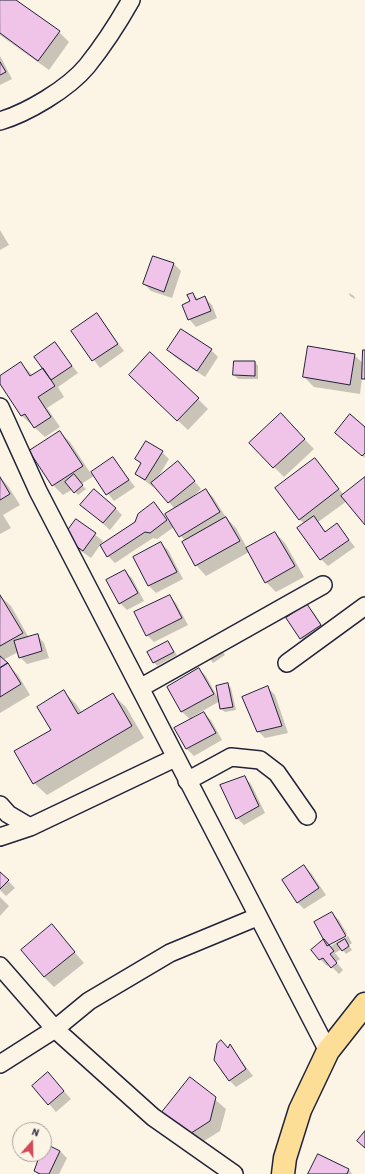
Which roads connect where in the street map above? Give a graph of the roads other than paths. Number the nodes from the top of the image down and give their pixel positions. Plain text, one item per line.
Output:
1 (131, 0) edge
2 (0, 122) edge
3 (0, 407) edge
4 (323, 585) dead end
5 (365, 606) edge
6 (286, 663) dead end
7 (140, 688) junction
8 (175, 758) junction
9 (186, 781) junction
10 (0, 805) edge
11 (307, 816) dead end
12 (30, 827) junction
13 (0, 837) edge
14 (257, 917) junction
15 (0, 966) edge
16 (365, 1004) edge
17 (55, 1029) junction
18 (328, 1051) junction
19 (0, 1064) edge
20 (234, 1174) edge
21 (283, 1174) edge

1 - 2 street
3 - 7 street
4 - 7 street
5 - 6 street
7 - 8 street
8 - 9 street
8 - 12 street
9 - 11 street
9 - 14 street
10 - 12 street
12 - 13 street
14 - 17 street
14 - 18 street
15 - 17 street
16 - 18 main road
17 - 19 street
17 - 20 street
18 - 21 main road

